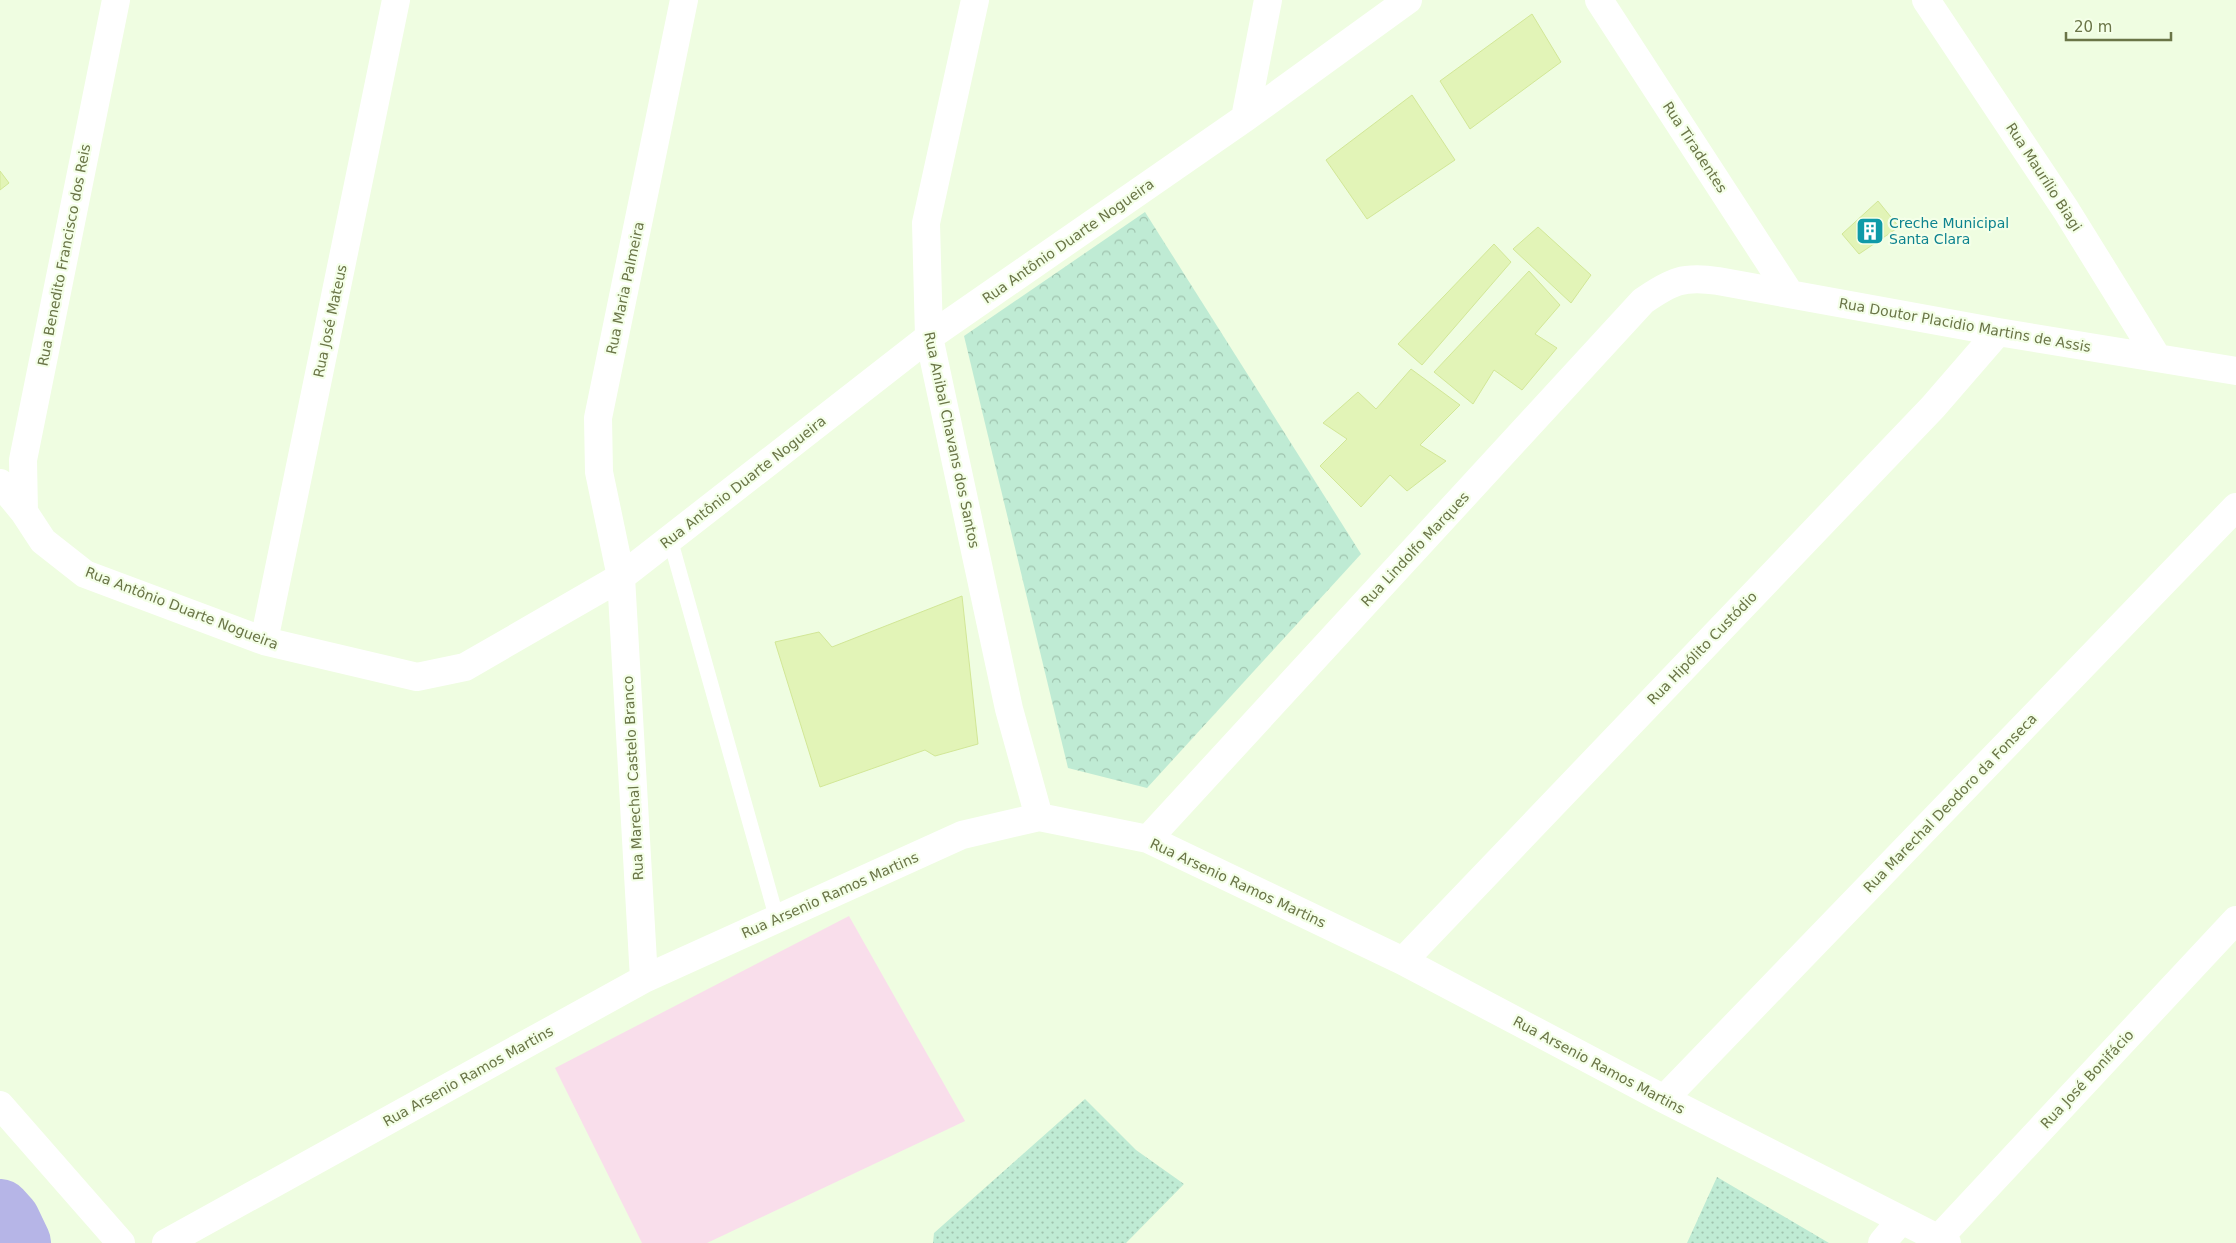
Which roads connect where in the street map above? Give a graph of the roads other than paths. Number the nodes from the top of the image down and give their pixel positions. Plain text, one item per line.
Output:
1 (116, 0) edge
2 (396, 0) edge
3 (684, 0) edge
4 (975, 0) edge
5 (1268, 0) edge
6 (1408, 0) edge
7 (1599, 0) edge
8 (1926, 0) edge
9 (1245, 118) junction
10 (1694, 278) joint
11 (1790, 294) junction
12 (1998, 332) junction
13 (929, 337) junction
14 (2157, 357) junction
15 (2236, 372) edge
16 (0, 483) edge
17 (2236, 507) edge
18 (24, 512) junction
19 (670, 539) junction
20 (621, 577) junction
21 (264, 642) junction
22 (1040, 817) junction
23 (1148, 839) junction
24 (777, 919) junction
25 (2236, 920) edge
26 (1403, 961) junction
27 (644, 979) junction
28 (1664, 1099) junction
29 (0, 1105) edge
30 (1901, 1220) junction
31 (1942, 1241) edge
32 (121, 1243) edge
33 (166, 1243) edge
34 (1882, 1243) edge

1 - 18 street, Rua Benedito Francisco dos Reis
2 - 21 street, Rua José Mateus
3 - 20 street, Rua Maria Palmeira
4 - 13 street, Rua Anibal Chavans dos Santos
5 - 9 street
6 - 9 street, Rua Antônio Duarte Nogueira
7 - 11 street, Rua Tiradentes
8 - 14 street, Rua Maurílio Biagi
9 - 13 street, Rua Antônio Duarte Nogueira
10 - 11 street, Rua Doutor Placidio Martins de Assis
10 - 23 street, Rua Lindolfo Marques
11 - 12 street, Rua Doutor Placidio Martins de Assis
12 - 14 street, Rua Doutor Placidio Martins de Assis
12 - 26 street, Rua Hipólito Custódio
13 - 19 street, Rua Antônio Duarte Nogueira
13 - 22 street, Rua Anibal Chavans dos Santos
14 - 15 street, Rua Doutor Placidio Martins de Assis
16 - 18 street, Rua Antônio Duarte Nogueira
17 - 28 street, Rua Marechal Deodoro da Fonseca
18 - 21 street, Rua Antônio Duarte Nogueira
19 - 20 street, Rua Antônio Duarte Nogueira
19 - 24 lane
20 - 21 street, Rua Antônio Duarte Nogueira
20 - 27 street, Rua Marechal Castelo Branco
22 - 23 street, Rua Arsenio Ramos Martins
22 - 24 street, Rua Arsenio Ramos Martins
23 - 26 street, Rua Arsenio Ramos Martins
24 - 27 street, Rua Arsenio Ramos Martins
25 - 31 street, Rua José Bonifácio
26 - 28 street, Rua Arsenio Ramos Martins
27 - 33 street, Rua Arsenio Ramos Martins
28 - 30 street, Rua Arsenio Ramos Martins
29 - 32 street
30 - 31 street, Rua Arsenio Ramos Martins
30 - 34 street

